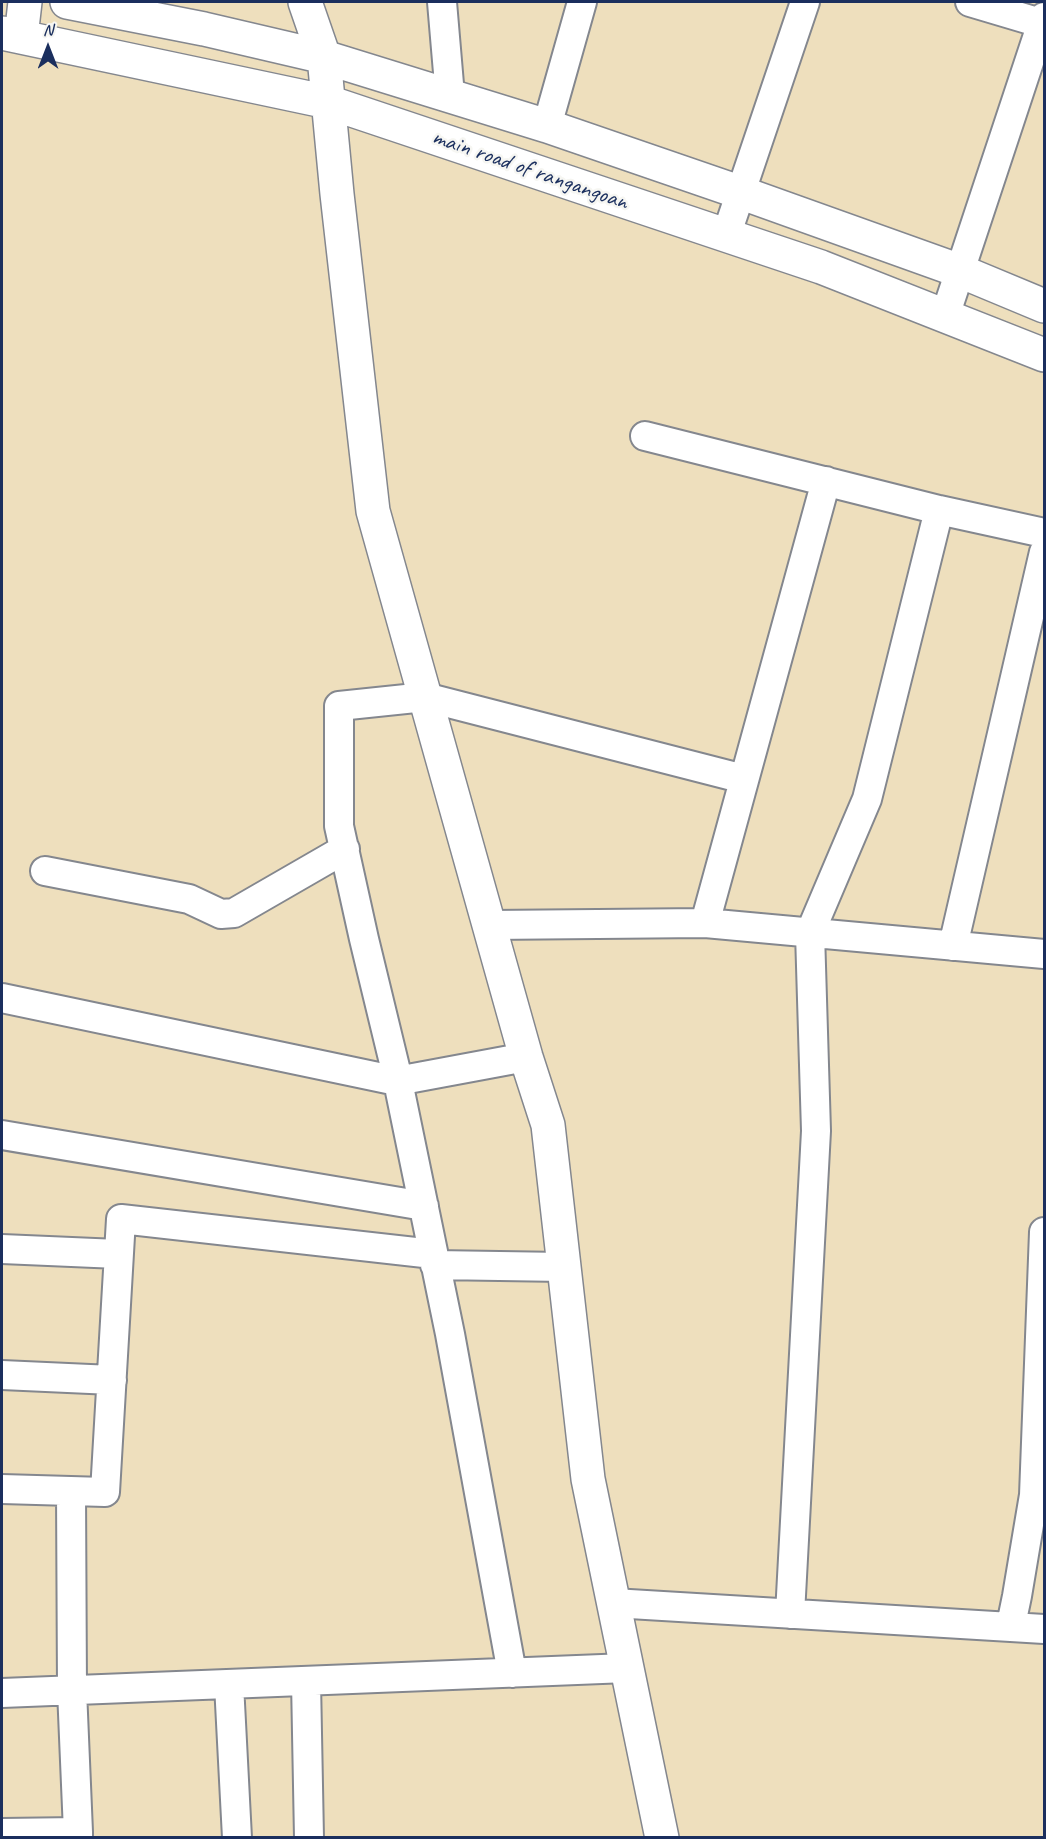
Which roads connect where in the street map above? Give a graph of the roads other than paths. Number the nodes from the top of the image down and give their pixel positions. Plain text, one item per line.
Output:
1 (26, 2) edge
2 (67, 2) edge
3 (305, 2) edge
4 (442, 2) edge
5 (582, 2) edge
6 (805, 2) edge
7 (970, 2) edge
8 (1044, 21) edge
9 (11, 35) edge
10 (324, 57) junction
11 (450, 96) junction
12 (328, 102) junction
13 (547, 126) junction
14 (438, 139) junction
15 (535, 171) junction
16 (742, 193) junction
17 (726, 236) junction
18 (960, 272) junction
19 (1044, 306) edge
20 (945, 316) junction
21 (1044, 356) edge
22 (645, 436) dead end
23 (826, 481) junction
24 (939, 510) junction
25 (1044, 533) edge
26 (1044, 552) edge
27 (425, 697) junction
28 (744, 779) junction
29 (345, 849) junction
30 (45, 871) dead end
31 (705, 923) junction
32 (490, 925) junction
33 (810, 933) junction
34 (952, 946) junction
35 (1044, 954) edge
36 (2, 998) edge
37 (526, 1057) junction
38 (397, 1081) junction
39 (2, 1135) edge
40 (424, 1206) junction
41 (1044, 1232) edge
42 (2, 1249) edge
43 (118, 1254) junction
44 (434, 1259) junction
45 (564, 1267) junction
46 (2, 1375) edge
47 (112, 1380) junction
48 (2, 1489) edge
49 (71, 1491) junction
50 (613, 1603) junction
51 (790, 1614) junction
52 (1008, 1627) junction
53 (1044, 1629) edge
54 (627, 1668) junction
55 (512, 1673) junction
56 (306, 1681) junction
57 (229, 1684) junction
58 (72, 1690) junction
59 (2, 1693) edge
60 (2, 1833) edge
61 (78, 1835) edge
62 (237, 1838) edge
63 (309, 1838) edge
64 (662, 1838) edge

1 - 9 street
2 - 10 street, main road of rangangoan
3 - 10 street
4 - 11 street
5 - 13 street
6 - 16 street
7 - 8 street
8 - 18 street
9 - 12 street, main road of rangangoan
10 - 11 street, main road of rangangoan
10 - 12 street
11 - 13 street, main road of rangangoan
11 - 14 street
12 - 14 street, main road of rangangoan
12 - 27 street
13 - 15 street
13 - 16 street, main road of rangangoan
14 - 15 street, main road of rangangoan
15 - 17 street, main road of rangangoan
16 - 17 street
16 - 18 street, main road of rangangoan
17 - 20 street, main road of rangangoan
18 - 19 street, main road of rangangoan
18 - 20 street
20 - 21 street, main road of rangangoan
22 - 23 street
23 - 24 street
23 - 28 street
24 - 25 street
24 - 33 street
26 - 34 street
27 - 28 street
27 - 29 street
27 - 32 street
28 - 31 street
29 - 30 street
29 - 38 street
31 - 32 street
31 - 33 street
32 - 37 street
33 - 34 street
33 - 51 street
34 - 35 street
36 - 38 street
37 - 38 street
37 - 45 street
38 - 40 street
39 - 40 street
40 - 44 street
41 - 52 street
42 - 43 street
43 - 44 street
43 - 47 street
44 - 45 street
44 - 55 street
45 - 50 street
46 - 47 street
47 - 49 street
48 - 49 street
49 - 58 street
50 - 51 street
50 - 54 street
51 - 52 street
52 - 53 street
54 - 55 street
54 - 64 street
55 - 56 street
56 - 57 street
56 - 63 street
57 - 58 street
57 - 62 street
58 - 59 street
58 - 61 street
60 - 61 street

